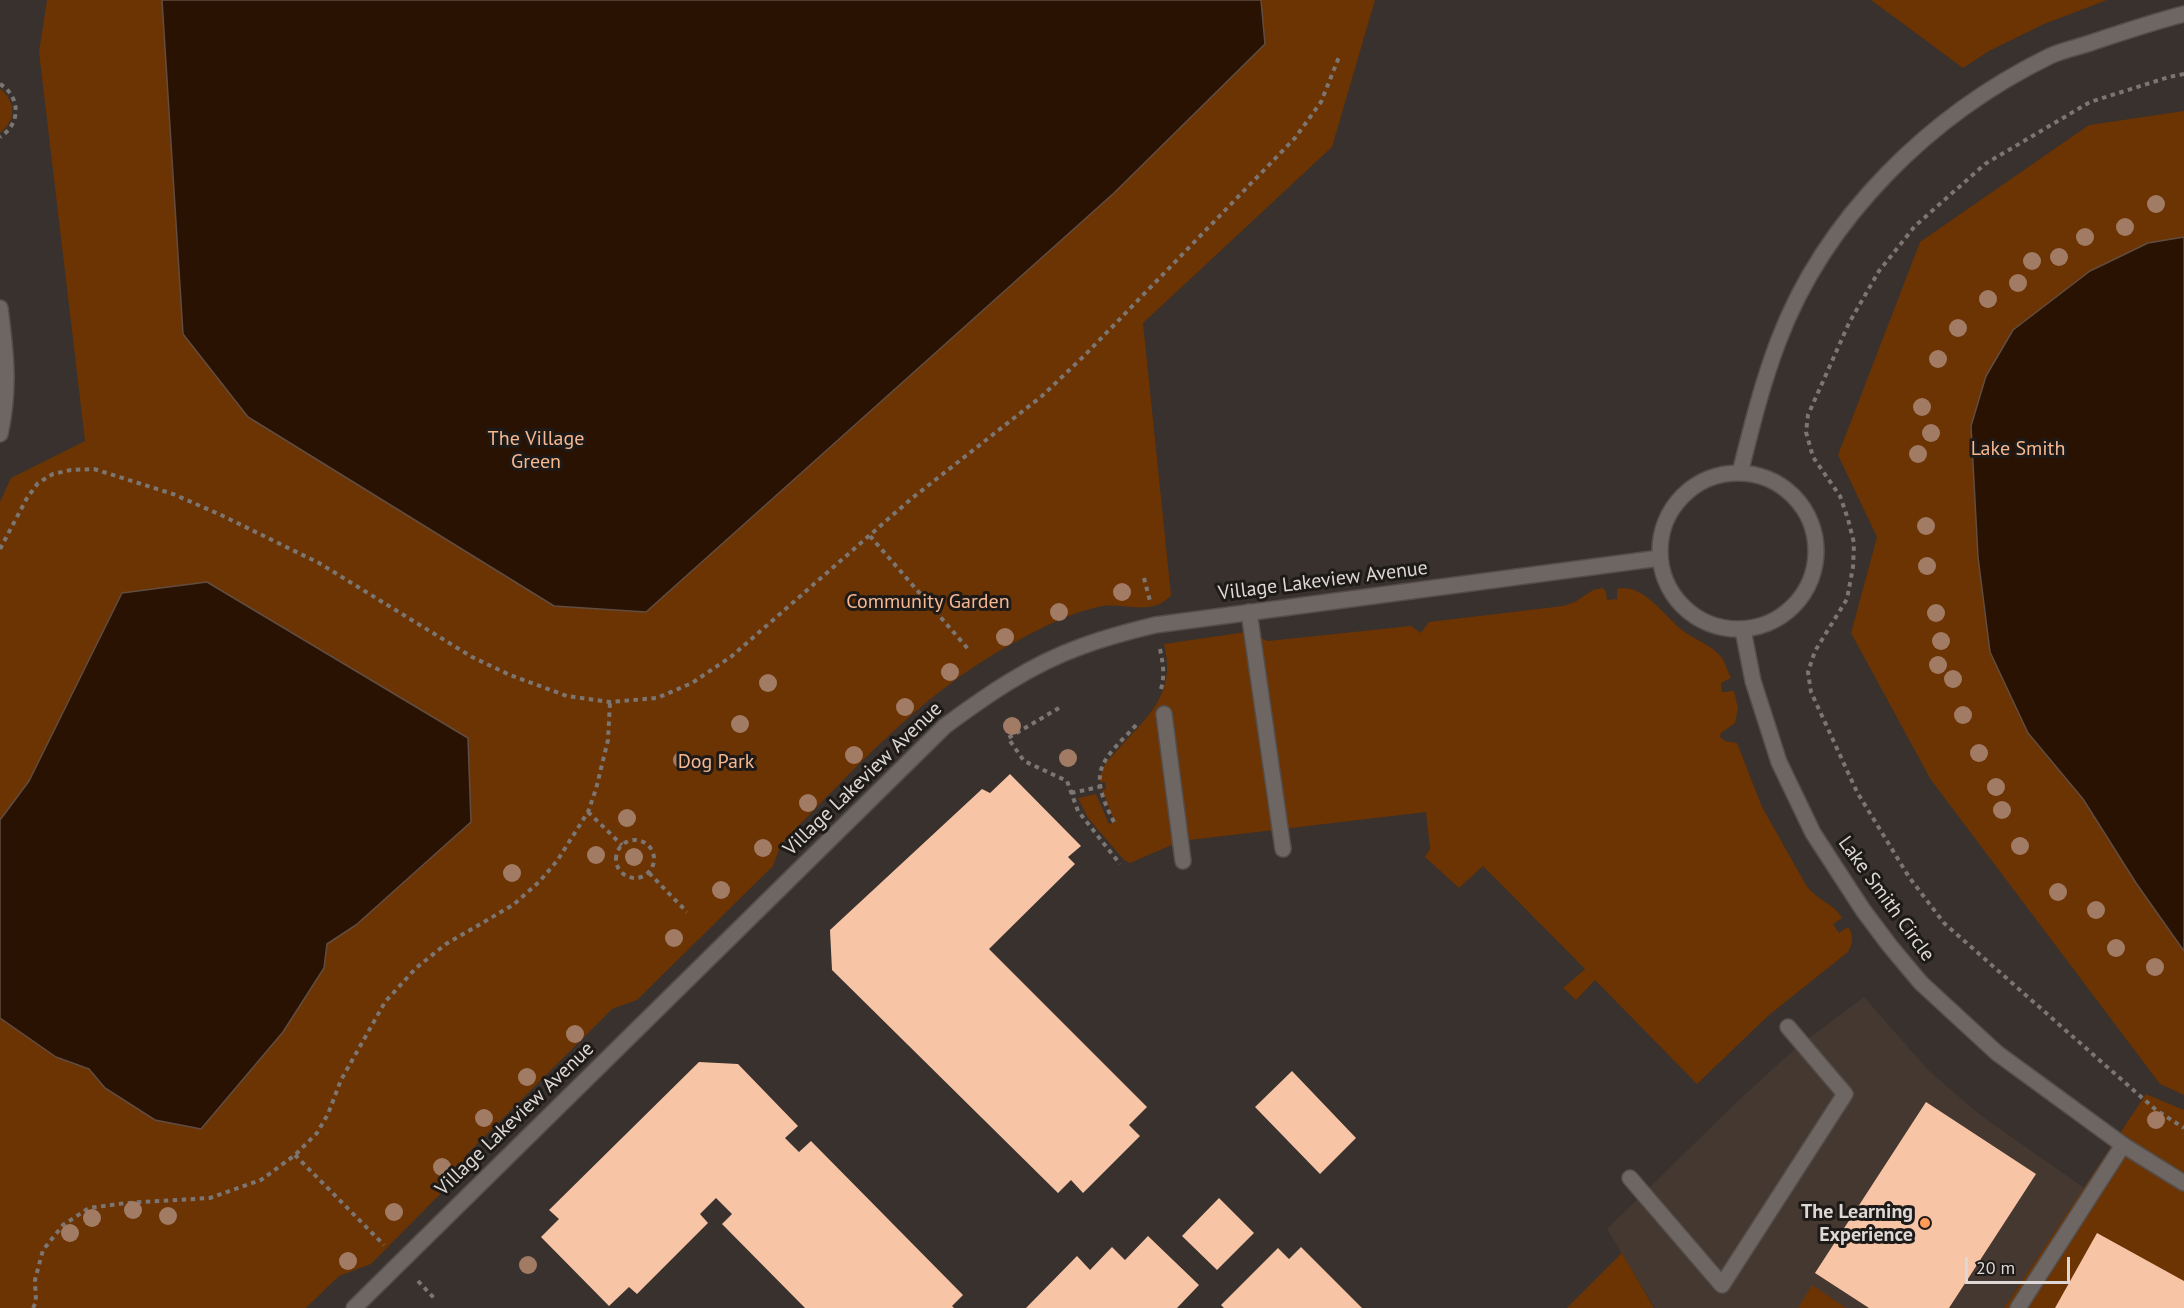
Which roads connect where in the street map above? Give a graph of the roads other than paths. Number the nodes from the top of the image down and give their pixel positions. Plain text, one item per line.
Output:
1 (2184, 14) edge
2 (0, 308) edge
3 (0, 434) edge
4 (1740, 473) junction
5 (1660, 558) junction
6 (1249, 612) junction
7 (1743, 630) junction
8 (1164, 714) dead end
9 (1283, 849) dead end
10 (1183, 861) dead end
11 (1788, 1027) dead end
12 (2123, 1145) junction
13 (1630, 1178) dead end
14 (2184, 1183) edge
15 (354, 1308) edge
16 (2018, 1308) edge

1 - 4 street
2 - 3 street
4 - 5 street
4 - 7 street
5 - 6 street, Village Lakeview Avenue
5 - 7 street
6 - 9 street
6 - 15 street, Village Lakeview Avenue
7 - 12 street, Lake Smith Circle
8 - 10 street
11 - 13 street
12 - 14 street, Lake Smith Circle
12 - 16 street

